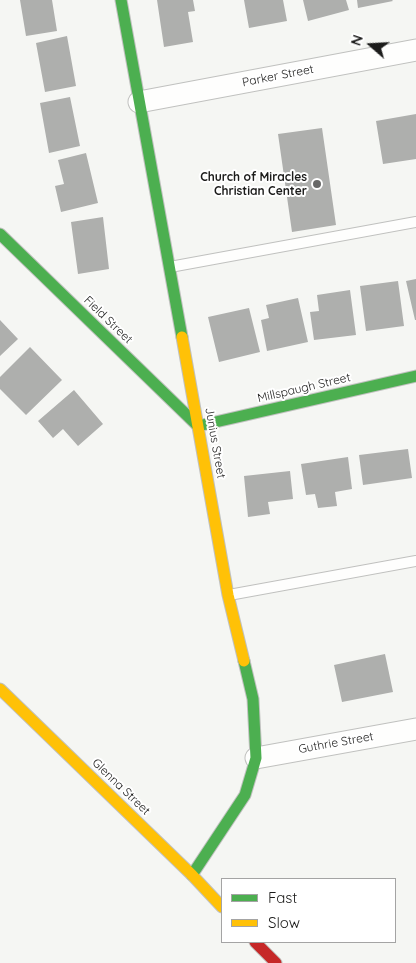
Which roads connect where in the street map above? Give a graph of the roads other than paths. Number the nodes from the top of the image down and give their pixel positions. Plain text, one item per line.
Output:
1 (121, 0) edge
2 (416, 50) edge
3 (139, 102) junction
4 (416, 222) edge
5 (0, 234) edge
6 (169, 267) junction
7 (416, 376) edge
8 (198, 426) junction
9 (416, 561) edge
10 (228, 595) junction
11 (0, 688) edge
12 (416, 729) edge
13 (256, 758) junction
14 (192, 875) junction
15 (221, 906) edge
16 (257, 943) edge
17 (276, 963) edge

1 - 3 street, Junius Street
2 - 3 street, Parker Street
3 - 6 street, Junius Street
4 - 6 lane
5 - 8 street, Field Street
6 - 8 street, Junius Street
7 - 8 street, Millspaugh Street
8 - 10 street, Junius Street
9 - 10 lane
10 - 13 street, Junius Street
11 - 14 street, Glenna Street
12 - 13 street, Guthrie Street
13 - 14 street, Junius Street
14 - 15 street, Glenna Street
16 - 17 street

